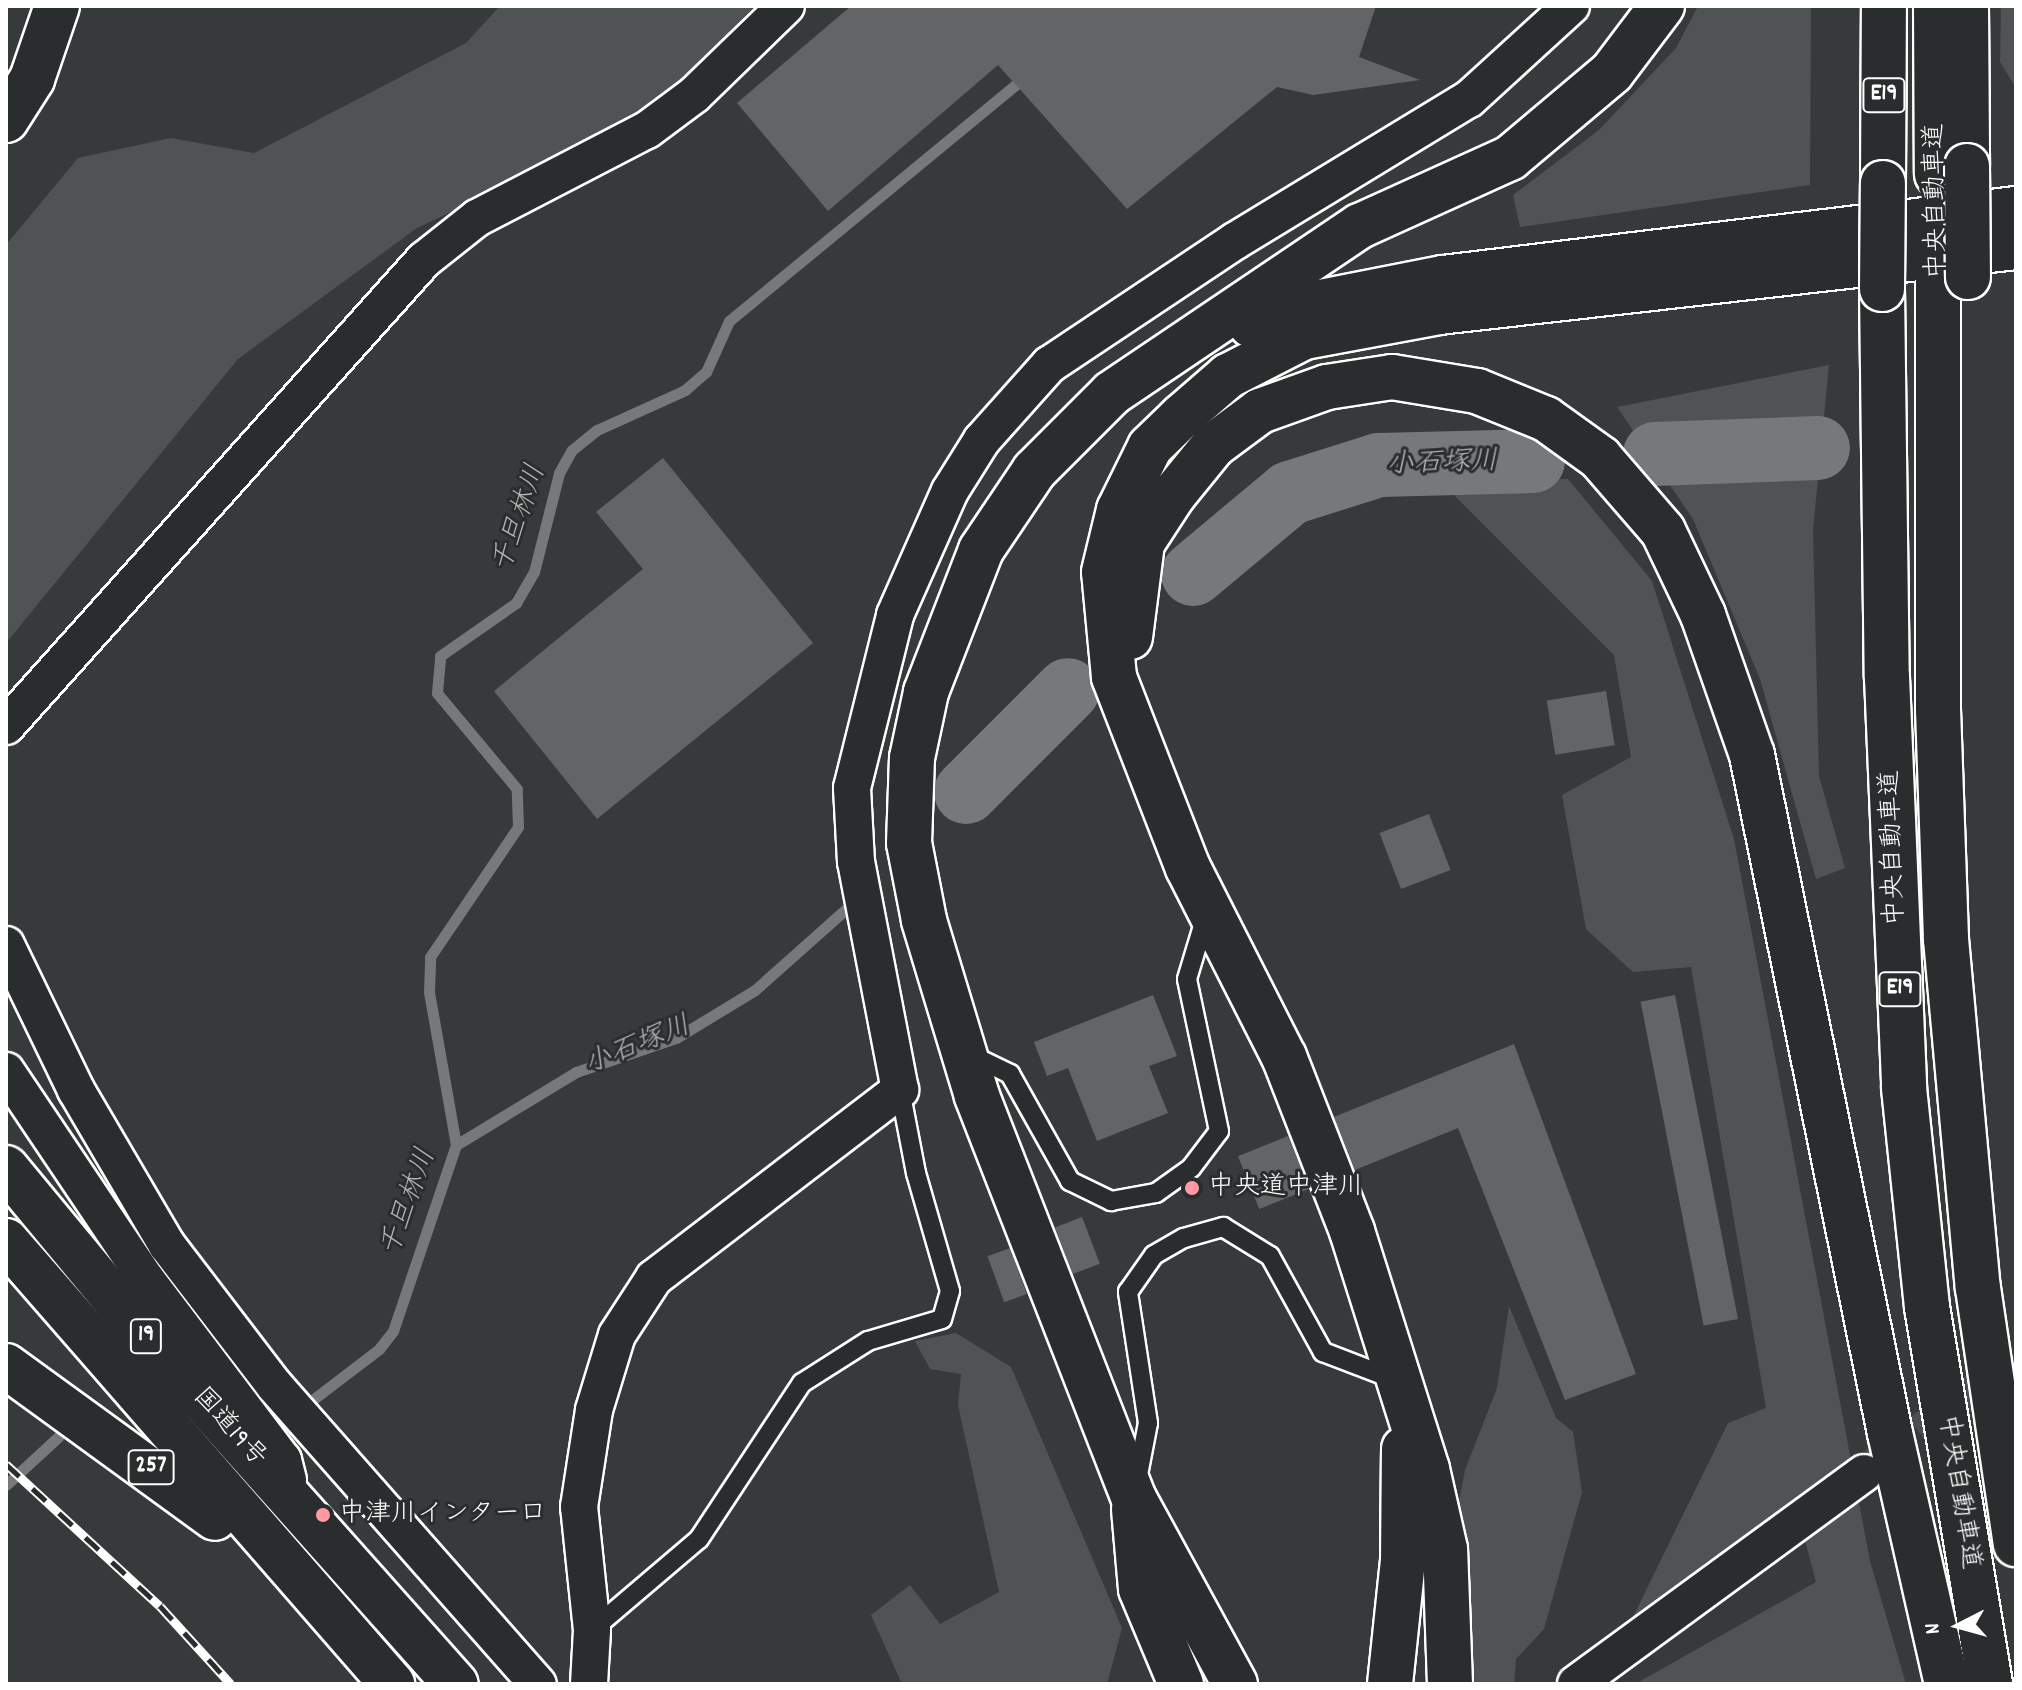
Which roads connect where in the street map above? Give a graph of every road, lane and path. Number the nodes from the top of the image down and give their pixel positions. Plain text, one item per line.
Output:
1 (57, 6) edge
2 (786, 6) edge
3 (1571, 6) edge
4 (1662, 6) edge
5 (1884, 6) edge
6 (1936, 6) edge
7 (1966, 6) edge
8 (6, 120) edge
9 (1952, 170) junction
10 (2016, 209) edge
11 (2016, 247) edge
12 (1180, 350) junction
13 (6, 726) edge
14 (1137, 737) junction
15 (1208, 910) junction
16 (11, 969) edge
17 (963, 1050) junction
18 (6, 1071) edge
19 (900, 1090) junction
20 (6, 1168) edge
21 (11, 1261) edge
22 (6, 1366) edge
23 (1402, 1382) junction
24 (1864, 1473) tunnel mouth
25 (292, 1498) junction
26 (1134, 1499) junction
27 (2016, 1544) edge
28 (293, 1569) junction
29 (592, 1630) junction
30 (392, 1684) edge
31 (456, 1684) edge
32 (538, 1684) edge
33 (589, 1684) edge
34 (1181, 1684) edge
35 (1235, 1684) edge
36 (1390, 1684) edge
37 (1450, 1684) edge
38 (1576, 1684) edge
39 (1947, 1684) edge
40 (1990, 1684) edge

1 - 8 main road
2 - 13 street
3 - 19 street
4 - 12 main road
5 - 40 main road, 中央自動車道 / E19, bridge
6 - 9 main road, 中央自動車道 / E19
7 - 9 main road
9 - 27 main road, 中央自動車道 / E19
10 - 12 main road
11 - 14 main road
12 - 17 main road
14 - 15 main road
14 - 39 main road
15 - 17 lane
15 - 23 main road
16 - 32 street
17 - 26 main road
18 - 25 street
19 - 29 street
19 - 29 lane
20 - 25 main road, 国道19号 / 19
21 - 28 main road, 国道19号 / 19
22 - 28 main road, 257
23 - 26 lane
23 - 36 main road
23 - 37 main road
24 - 38 street
25 - 31 main road, 国道19号 / 19
26 - 34 main road
26 - 35 main road
28 - 30 main road, 国道19号 / 19
29 - 33 street

